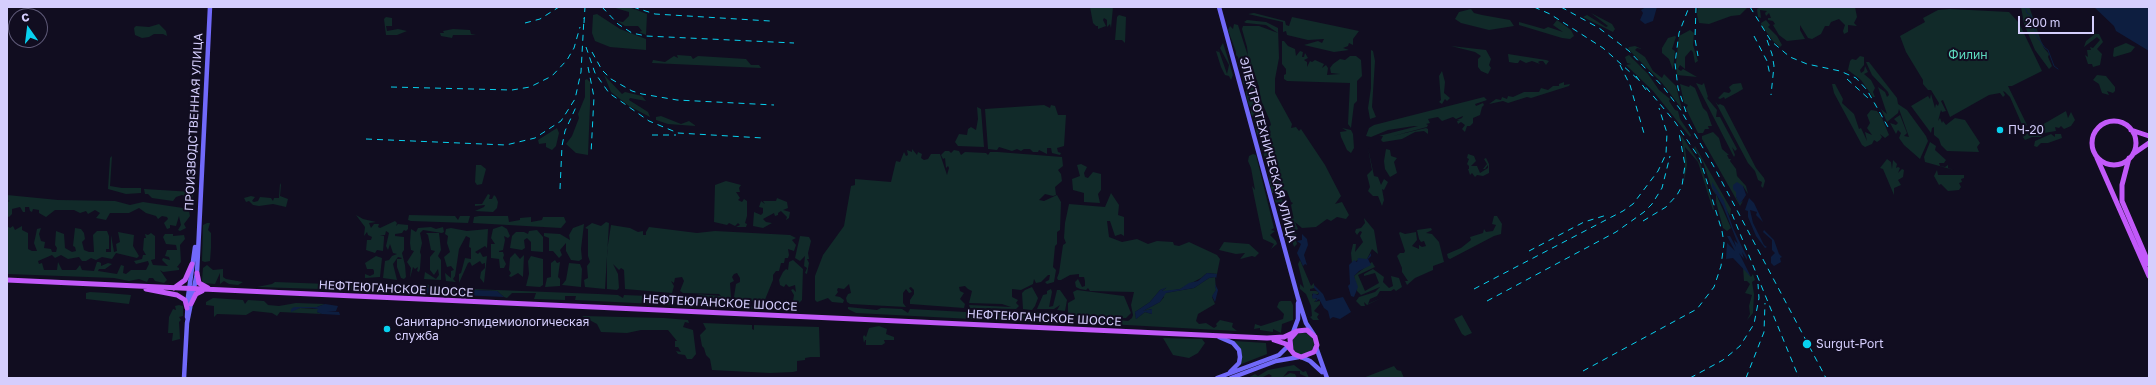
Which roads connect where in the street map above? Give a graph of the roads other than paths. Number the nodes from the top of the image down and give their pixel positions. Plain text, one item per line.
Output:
1 (210, 7) edge
2 (1218, 7) edge
3 (2131, 130) junction
4 (2149, 136) edge
5 (2149, 143) edge
6 (2095, 153) junction
7 (2131, 156) junction
8 (197, 238) junction
9 (192, 264) junction
10 (2149, 264) edge
11 (197, 273) junction
12 (2149, 276) edge
13 (7, 281) edge
14 (172, 288) junction
15 (146, 289) junction
16 (191, 289) junction
17 (215, 290) junction
18 (1298, 298) junction
19 (191, 304) junction
20 (187, 308) junction
21 (187, 323) junction
22 (1314, 334) junction
23 (1218, 336) junction
24 (1267, 338) junction
25 (1292, 340) junction
26 (1316, 347) junction
27 (1300, 357) junction
28 (1225, 375) junction
29 (1326, 377) edge
30 (184, 378) edge
31 (1218, 378) edge
32 (1231, 378) edge

1 - 8 main road, ПРОИЗВОДСТВЕННАЯ УЛИЦА
2 - 18 main road, ЭЛЕКТРОТЕХНИЧЕСКАЯ УЛИЦА
3 - 4 main road
3 - 6 main road
3 - 7 main road
5 - 7 main road
6 - 7 main road
6 - 12 main road
7 - 10 main road
8 - 9 main road, ПРОИЗВОДСТВЕННАЯ УЛИЦА
8 - 11 main road, ПРОИЗВОДСТВЕННАЯ УЛИЦА
9 - 14 main road
9 - 16 main road, ПРОИЗВОДСТВЕННАЯ УЛИЦА
11 - 16 main road, ПРОИЗВОДСТВЕННАЯ УЛИЦА
11 - 17 main road
13 - 14 main road, НЕФТЕЮГАНСКОЕ ШОССЕ
13 - 15 main road, НЕФТЕЮГАНСКОЕ ШОССЕ
14 - 15 main road, НЕФТЕЮГАНСКОЕ ШОССЕ
14 - 16 main road, НЕФТЕЮГАНСКОЕ ШОССЕ
15 - 20 main road
16 - 17 main road, НЕФТЕЮГАНСКОЕ ШОССЕ
16 - 19 main road
16 - 20 main road
17 - 19 main road
17 - 23 main road, НЕФТЕЮГАНСКОЕ ШОССЕ
18 - 22 main road
18 - 25 main road
19 - 21 main road
20 - 21 main road
21 - 30 main road
22 - 25 main road
22 - 26 main road
23 - 24 main road, НЕФТЕЮГАНСКОЕ ШОССЕ
23 - 28 main road
24 - 25 main road
24 - 25 main road
25 - 27 main road
25 - 28 main road
26 - 27 main road
26 - 29 main road
27 - 29 main road
27 - 32 main road
28 - 31 main road

